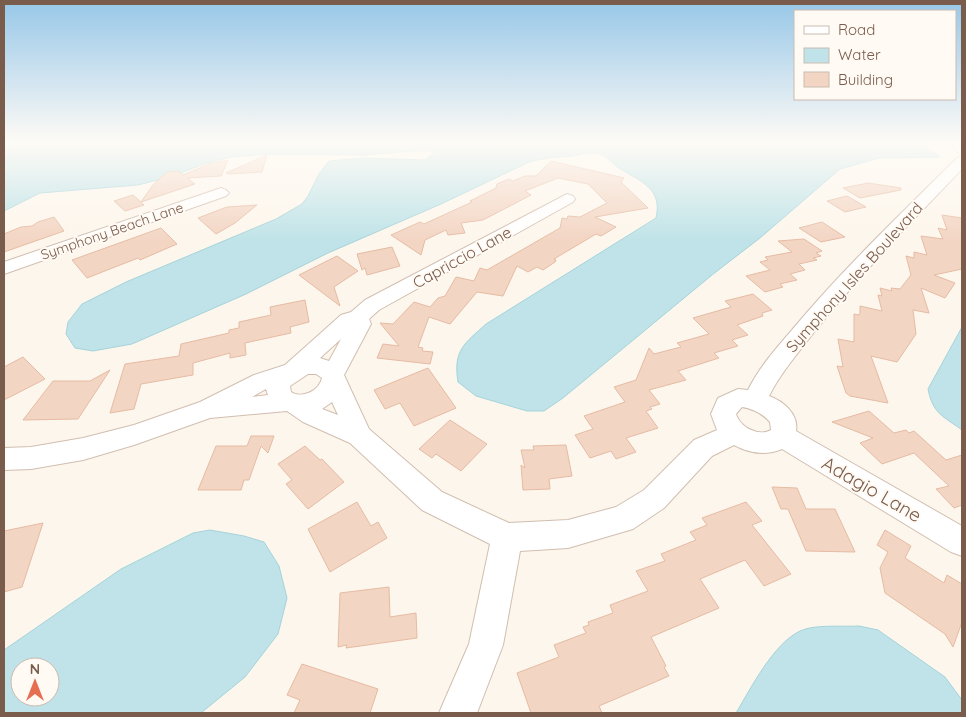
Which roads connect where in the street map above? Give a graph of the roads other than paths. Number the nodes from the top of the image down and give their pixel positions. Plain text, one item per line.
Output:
1 (948, 174) edge
2 (221, 193) dead end
3 (568, 199) dead end
4 (4, 268) edge
5 (358, 318) junction
6 (290, 371) junction
7 (333, 377) junction
8 (755, 400) junction
9 (292, 403) junction
10 (209, 408) junction
11 (734, 433) junction
12 (359, 436) junction
13 (782, 436) junction
14 (4, 459) edge
15 (507, 537) junction
16 (962, 542) edge
17 (458, 713) edge

1 - 8 street, Symphony Isles Boulevard
2 - 4 street, Symphony Beach Lane
3 - 5 street, Capriccio Lane
5 - 6 street, Capriccio Lane
5 - 7 street
6 - 7 street
6 - 9 street
6 - 10 street
7 - 9 street
7 - 12 street
8 - 11 street
8 - 13 street
9 - 10 street
9 - 12 street
10 - 14 street
11 - 13 street
11 - 15 street
12 - 15 street
13 - 16 street, Adagio Lane
15 - 17 street

